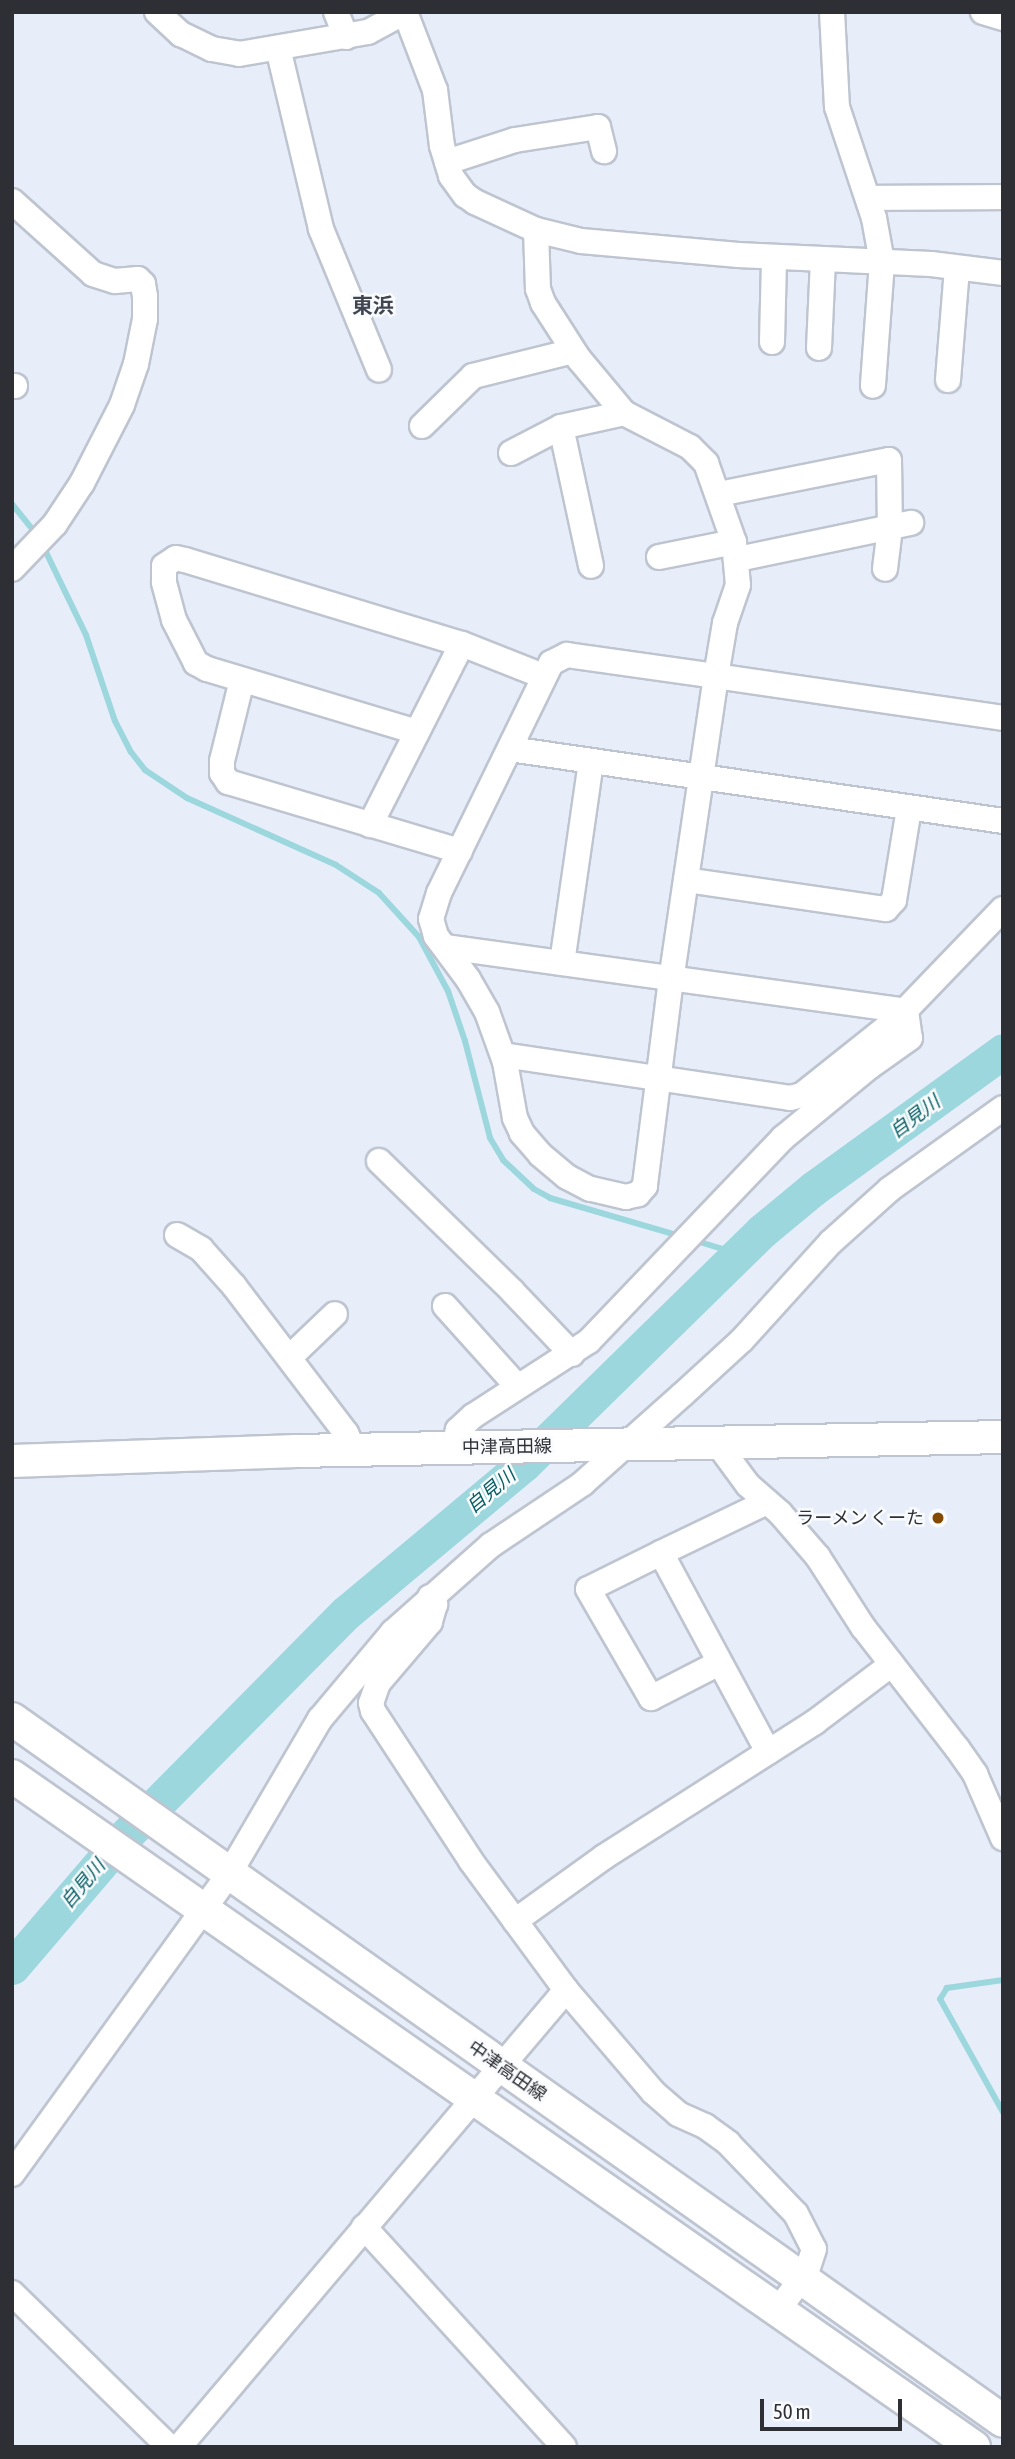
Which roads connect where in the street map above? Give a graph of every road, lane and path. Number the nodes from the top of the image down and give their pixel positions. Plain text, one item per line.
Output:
1 (157, 12) edge
2 (336, 12) edge
3 (405, 12) edge
4 (832, 12) edge
5 (983, 12) edge
6 (1003, 18) edge
7 (346, 37) junction
8 (278, 48) junction
9 (604, 151) dead end
10 (447, 162) junction
11 (1003, 197) edge
12 (868, 198) junction
13 (12, 201) edge
14 (536, 230) junction
15 (774, 258) junction
16 (823, 260) junction
17 (882, 262) junction
18 (957, 268) junction
19 (1003, 273) edge
20 (772, 342) dead end
21 (819, 348) dead end
22 (573, 351) junction
23 (379, 370) dead end
24 (948, 380) dead end
25 (873, 386) dead end
26 (624, 413) junction
27 (422, 426) dead end
28 (561, 427) junction
29 (511, 453) dead end
30 (719, 494) junction
31 (901, 526) junction
32 (736, 551) junction
33 (659, 557) dead end
34 (591, 566) dead end
35 (12, 569) edge
36 (885, 569) dead end
37 (462, 644) junction
38 (543, 676) junction
39 (716, 676) junction
40 (242, 680) junction
41 (1003, 718) edge
42 (417, 733) junction
43 (510, 749) junction
44 (591, 761) junction
45 (701, 777) junction
46 (909, 808) junction
47 (1003, 821) edge
48 (370, 825) junction
49 (460, 851) junction
50 (685, 880) junction
51 (1003, 909) edge
52 (446, 947) junction
53 (562, 963) junction
54 (671, 979) junction
55 (906, 1011) junction
56 (503, 1055) junction
57 (657, 1077) junction
58 (1003, 1108) edge
59 (379, 1161) dead end
60 (177, 1235) dead end
61 (445, 1306) dead end
62 (335, 1314) dead end
63 (572, 1354) junction
64 (290, 1357) junction
65 (517, 1385) junction
66 (1003, 1437) edge
67 (717, 1443) junction
68 (614, 1444) junction
69 (456, 1448) junction
70 (354, 1450) junction
71 (12, 1461) edge
72 (767, 1502) junction
73 (661, 1553) junction
74 (430, 1597) junction
75 (719, 1663) junction
76 (892, 1664) junction
77 (12, 1719) edge
78 (768, 1752) junction
79 (12, 1776) edge
80 (1003, 1838) edge
81 (229, 1874) junction
82 (515, 1921) junction
83 (566, 1990) junction
84 (499, 2066) junction
85 (473, 2097) junction
86 (12, 2174) edge
87 (364, 2227) junction
88 (802, 2279) junction
89 (12, 2293) edge
90 (778, 2310) junction
91 (1003, 2421) edge
92 (169, 2447) edge
93 (179, 2447) edge
94 (564, 2447) edge
95 (974, 2447) edge

1 - 8 street
2 - 7 street
3 - 7 street
3 - 10 street
4 - 12 street
5 - 6 street
7 - 8 street
8 - 23 street
9 - 10 street
10 - 14 street
11 - 12 street
12 - 17 street
13 - 35 street
14 - 15 street
14 - 22 street
15 - 16 street
15 - 20 street
16 - 17 street
16 - 21 street
17 - 18 street
17 - 25 street
18 - 19 street
18 - 24 street
22 - 26 street
22 - 27 street
26 - 28 street
26 - 30 street
28 - 29 street
28 - 34 street
30 - 31 street
30 - 32 street
31 - 32 street
31 - 36 street
32 - 33 street
32 - 39 street
37 - 38 street
37 - 40 street
37 - 42 street
38 - 39 street
38 - 43 street
39 - 41 street
39 - 45 street
40 - 42 street
40 - 48 street
42 - 48 street
43 - 44 street
43 - 49 street
44 - 45 street
44 - 53 street
45 - 46 street
45 - 50 street
46 - 47 street
46 - 50 street
48 - 49 street
49 - 52 street
50 - 54 street
51 - 55 street
52 - 53 street
52 - 56 street
53 - 54 street
54 - 55 street
54 - 57 street
55 - 57 street
55 - 63 street
56 - 57 street
56 - 57 street
58 - 68 street
59 - 63 street
60 - 64 street
61 - 65 street
62 - 64 street
63 - 65 street
64 - 70 street
65 - 69 street
66 - 67 main road, 中津高田線
67 - 68 main road, 中津高田線
67 - 72 street
68 - 69 main road, 中津高田線
68 - 74 street
69 - 70 main road, 中津高田線
70 - 71 main road, 中津高田線
72 - 73 street
72 - 76 street
73 - 75 street
73 - 75 street
74 - 81 street
74 - 82 street
75 - 78 street
76 - 78 street
76 - 80 street
77 - 81 main road, 中津高田線
78 - 82 street
79 - 85 main road
81 - 84 main road, 中津高田線
81 - 86 street
82 - 83 street
83 - 84 street
83 - 88 street
84 - 85 street
84 - 88 main road, 中津高田線
85 - 87 street
85 - 90 main road
87 - 93 street
87 - 94 street
88 - 90 street
88 - 91 main road, 中津高田線
89 - 92 street
90 - 95 main road

